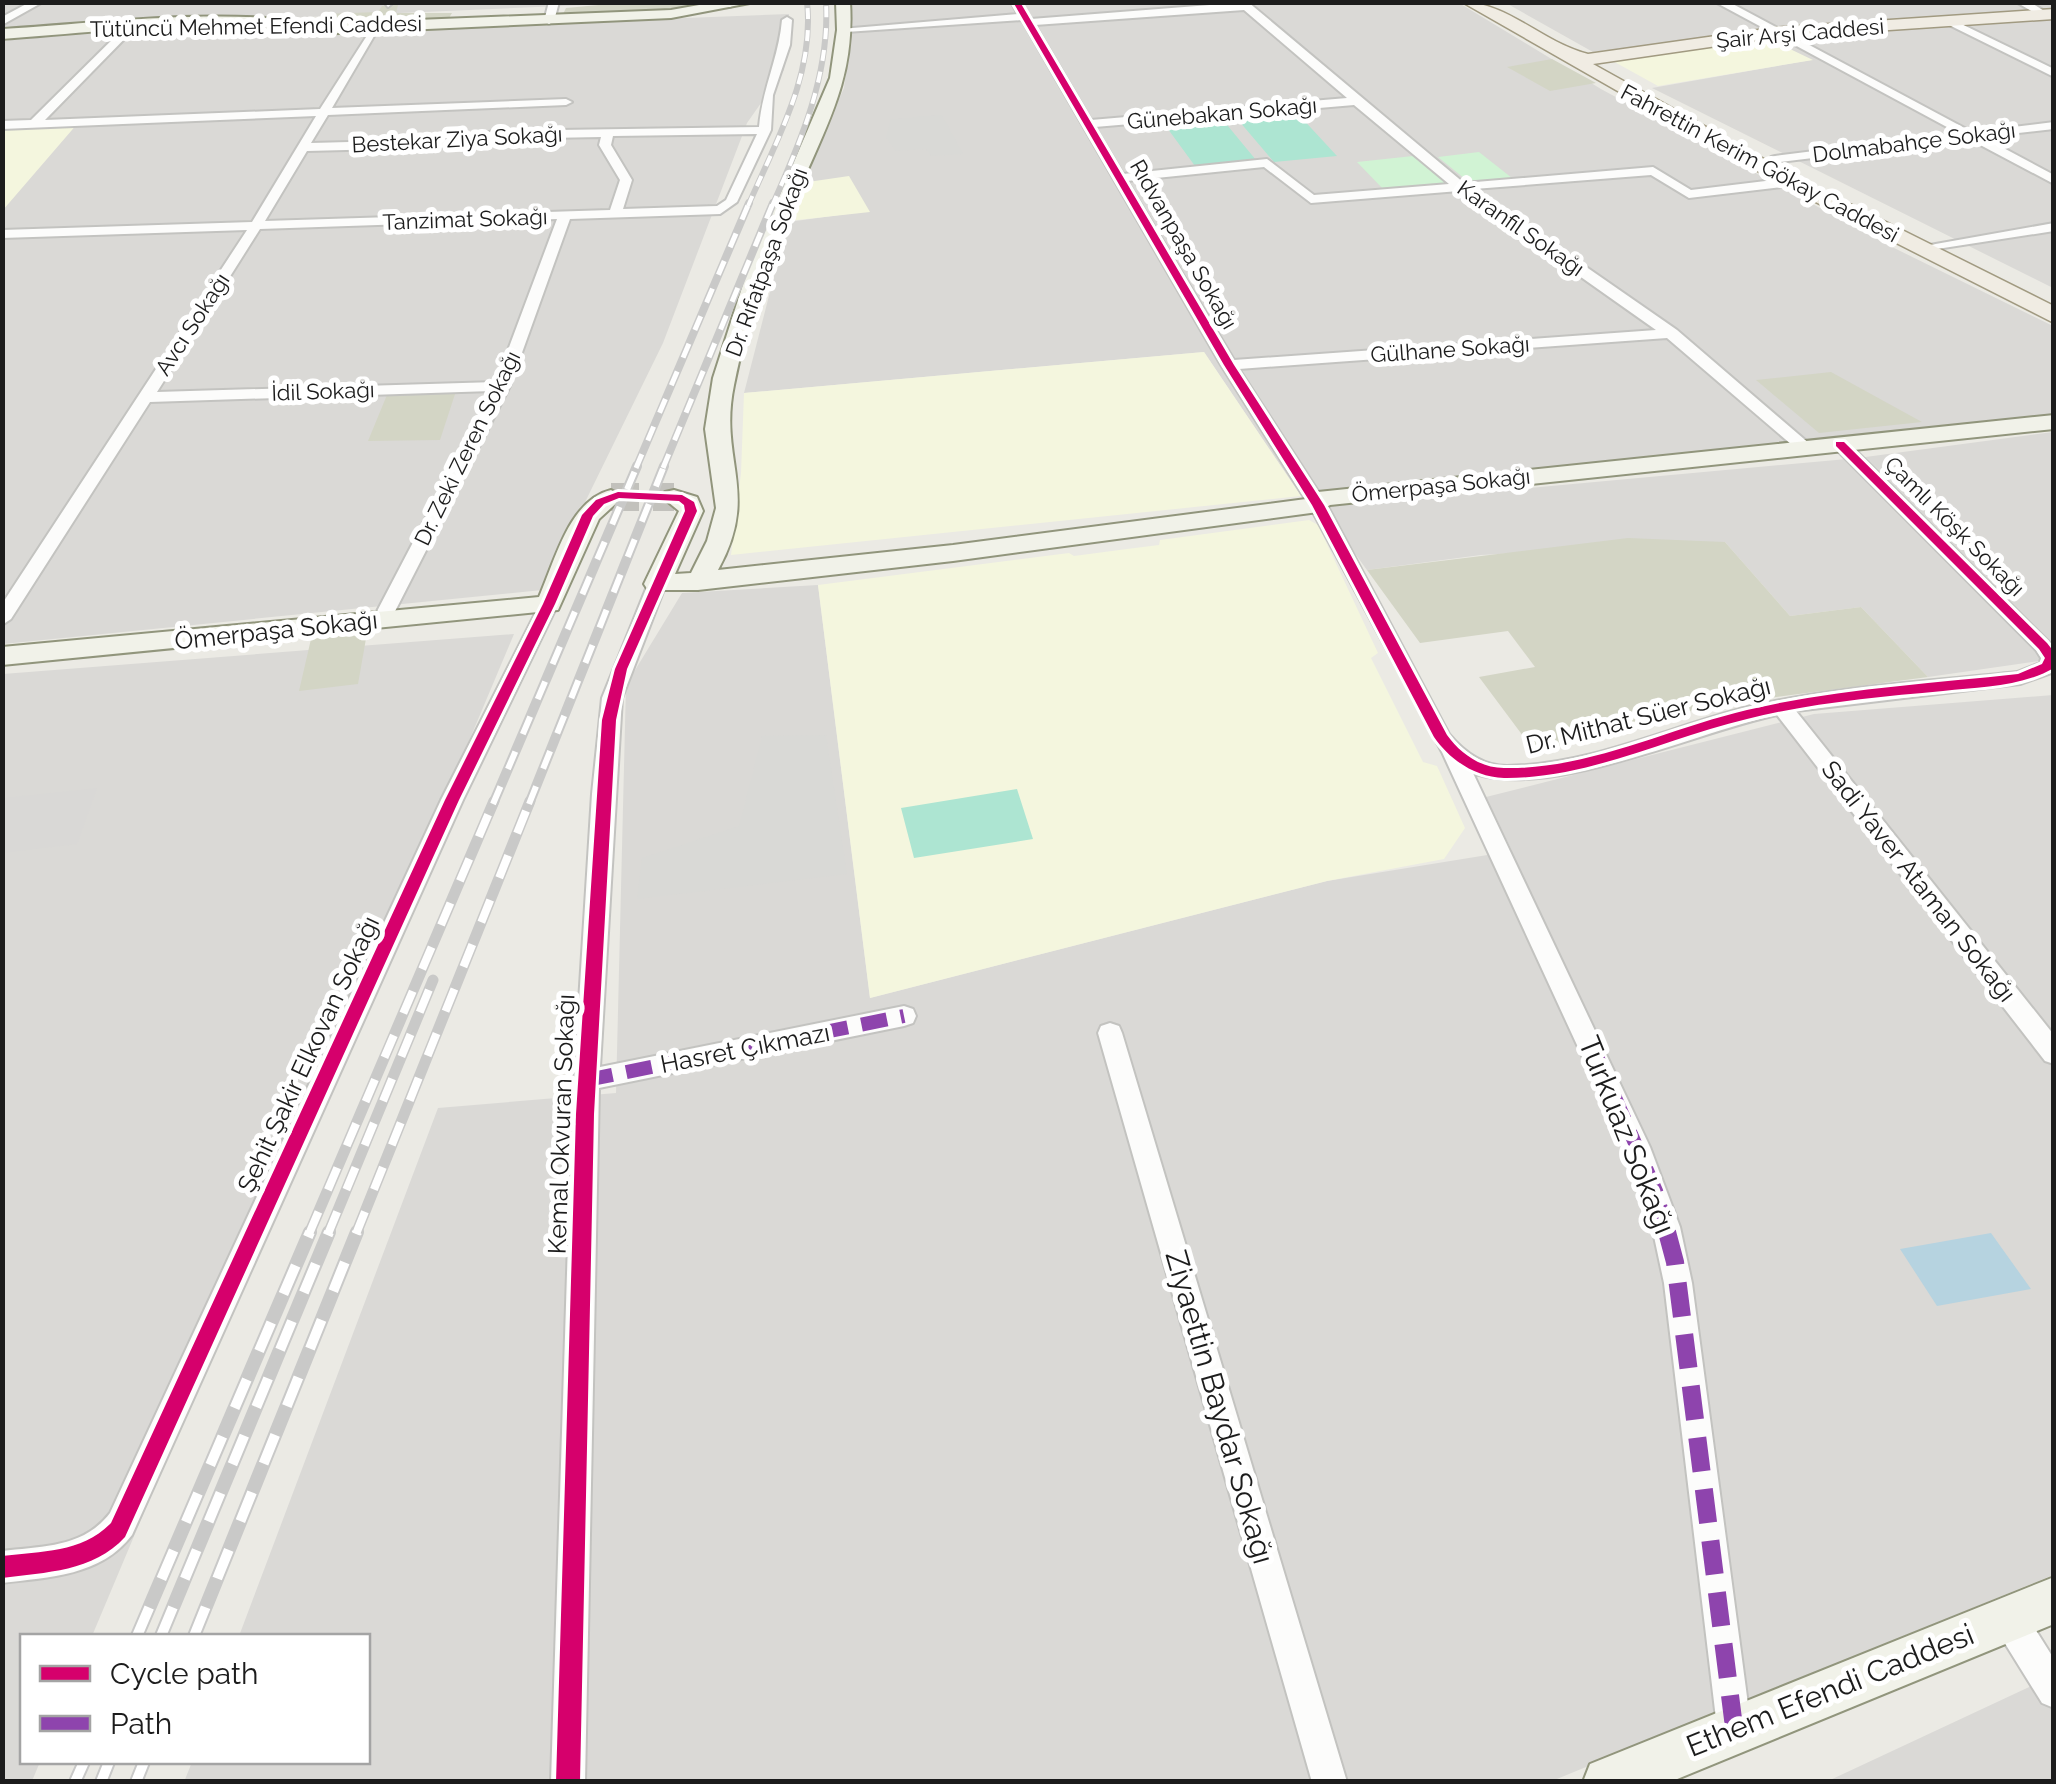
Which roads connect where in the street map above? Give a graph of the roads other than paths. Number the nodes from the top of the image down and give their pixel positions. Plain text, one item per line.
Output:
1 (38, 2) edge
2 (554, 2) edge
3 (688, 2) edge
4 (748, 2) edge
5 (1016, 2) edge
6 (1470, 2) edge
7 (1486, 2) edge
8 (1720, 2) edge
9 (2021, 2) edge
10 (844, 3) edge
11 (730, 4) edge
12 (1244, 5) edge
13 (2049, 14) edge
14 (786, 20) dead end
15 (1027, 20) junction
16 (1949, 21) junction
17 (2, 22) edge
18 (549, 22) junction
19 (133, 25) junction
20 (375, 26) junction
21 (846, 29) junction
22 (1772, 33) junction
23 (2, 34) edge
24 (1550, 47) junction
25 (1590, 58) junction
26 (2054, 74) edge
27 (1355, 101) junction
28 (566, 102) dead end
29 (325, 111) junction
30 (34, 124) junction
31 (1088, 124) junction
32 (2, 125) edge
33 (2054, 125) edge
34 (764, 130) junction
35 (608, 132) junction
36 (1968, 136) junction
37 (305, 147) junction
38 (1775, 160) junction
39 (1120, 178) junction
40 (2054, 180) edge
41 (1790, 182) junction
42 (1463, 189) junction
43 (615, 214) junction
44 (565, 216) junction
45 (256, 226) junction
46 (2054, 228) edge
47 (2, 234) edge
48 (1938, 245) junction
49 (2054, 303) edge
50 (2054, 316) edge
51 (1672, 333) junction
52 (1229, 365) junction
53 (502, 386) junction
54 (145, 397) junction
55 (2054, 422) edge
56 (1840, 444) junction
57 (1805, 448) junction
58 (611, 496) dead end
59 (674, 497) dead end
60 (1318, 505) junction
61 (698, 582) junction
62 (657, 584) junction
63 (549, 604) junction
64 (2, 618) edge
65 (382, 620) junction
66 (2046, 646) edge
67 (2, 656) edge
68 (2020, 678) junction
69 (2054, 682) edge
70 (1784, 708) junction
71 (1450, 749) junction
72 (904, 1016) dead end
73 (1110, 1033) dead end
74 (2054, 1054) edge
75 (587, 1080) junction
76 (2, 1567) edge
77 (2054, 1600) edge
78 (2008, 1618) junction
79 (2054, 1690) edge
80 (1734, 1727) junction
81 (568, 1782) edge
82 (1330, 1782) edge
83 (1608, 1782) edge

1 - 17 street
2 - 18 street
3 - 11 street
4 - 11 street, Tütüncü Mehmet Efendi Caddesi
5 - 15 street, Rıdvanpaşa Sokağı
6 - 24 main road, Fahrettin Kerim Gökay Caddesi
7 - 25 main road, Fahrettin Kerim Gökay Caddesi
8 - 22 street
9 - 13 street
10 - 21 street, Dr. Rıfatpaşa Sokağı
11 - 18 street, Tütüncü Mehmet Efendi Caddesi
12 - 15 street
12 - 27 street, Karanfil Sokağı
13 - 16 main road, Şair Arşi Caddesi
14 - 34 street, Tanzimat Sokağı
15 - 21 street
15 - 31 street, Rıdvanpaşa Sokağı
16 - 22 main road, Şair Arşi Caddesi
16 - 26 street
18 - 20 street, Tütüncü Mehmet Efendi Caddesi
19 - 20 street, Tütüncü Mehmet Efendi Caddesi
19 - 23 street, Tütüncü Mehmet Efendi Caddesi
19 - 30 street
20 - 29 street, Avcı Sokağı
21 - 61 street, Dr. Rıfatpaşa Sokağı
22 - 25 main road, Şair Arşi Caddesi
22 - 36 street
24 - 25 main road, Şair Arşi Caddesi
24 - 41 main road, Fahrettin Kerim Gökay Caddesi
25 - 38 main road, Fahrettin Kerim Gökay Caddesi
27 - 31 street, Günebakan Sokağı
27 - 42 street, Karanfil Sokağı
28 - 29 street
29 - 30 street
29 - 37 street, Avcı Sokağı
30 - 32 street
31 - 39 street, Rıdvanpaşa Sokağı
33 - 36 street, Dolmabahçe Sokağı
34 - 35 street, Bestekar Ziya Sokağı
34 - 43 street, Tanzimat Sokağı
35 - 37 street, Bestekar Ziya Sokağı
35 - 43 street
36 - 38 street, Dolmabahçe Sokağı
36 - 40 street
37 - 45 street, Avcı Sokağı
38 - 48 main road, Fahrettin Kerim Gökay Caddesi
39 - 42 street
39 - 52 street, Rıdvanpaşa Sokağı
41 - 42 street
41 - 50 main road, Fahrettin Kerim Gökay Caddesi
42 - 51 street, Karanfil Sokağı
43 - 44 street, Tanzimat Sokağı
44 - 45 street, Tanzimat Sokağı
44 - 53 street, Dr. Zeki Zeren Sokağı
45 - 47 street, Tanzimat Sokağı
45 - 54 street, Avcı Sokağı
46 - 48 street
48 - 49 main road, Fahrettin Kerim Gökay Caddesi
51 - 52 street, Gülhane Sokağı
51 - 57 street, Karanfil Sokağı
52 - 60 street, Rıdvanpaşa Sokağı
53 - 54 street, İdil Sokağı
53 - 65 street, Dr. Zeki Zeren Sokağı
54 - 64 street, Avcı Sokağı
55 - 56 street, Ömerpaşa Sokağı
56 - 57 street, Ömerpaşa Sokağı
56 - 66 street, Çamlı Köşk Sokağı
57 - 60 street, Ömerpaşa Sokağı
58 - 63 street, Şehit Şakir Elkovan Sokağı
59 - 62 street, Kemal Okvuran Sokağı
60 - 61 street, Ömerpaşa Sokağı
60 - 71 street
61 - 62 street, Ömerpaşa Sokağı
62 - 75 street, Kemal Okvuran Sokağı
63 - 65 street, Ömerpaşa Sokağı
63 - 76 street, Şehit Şakir Elkovan Sokağı
65 - 67 street, Ömerpaşa Sokağı
66 - 68 street
68 - 69 street, Dr. Mithat Süer Sokağı
68 - 70 street, Dr. Mithat Süer Sokağı
70 - 71 street, Dr. Mithat Süer Sokağı
70 - 74 street, Sadi Yaver Ataman Sokağı
71 - 80 street, Turkuaz Sokağı
72 - 75 street, Hasret Çıkmazı
73 - 82 street, Ziyaettin Baydar Sokağı
75 - 81 street, Kemal Okvuran Sokağı
77 - 78 street, Ethem Efendi Caddesi
78 - 79 street
78 - 80 street, Ethem Efendi Caddesi
80 - 83 street, Ethem Efendi Caddesi

